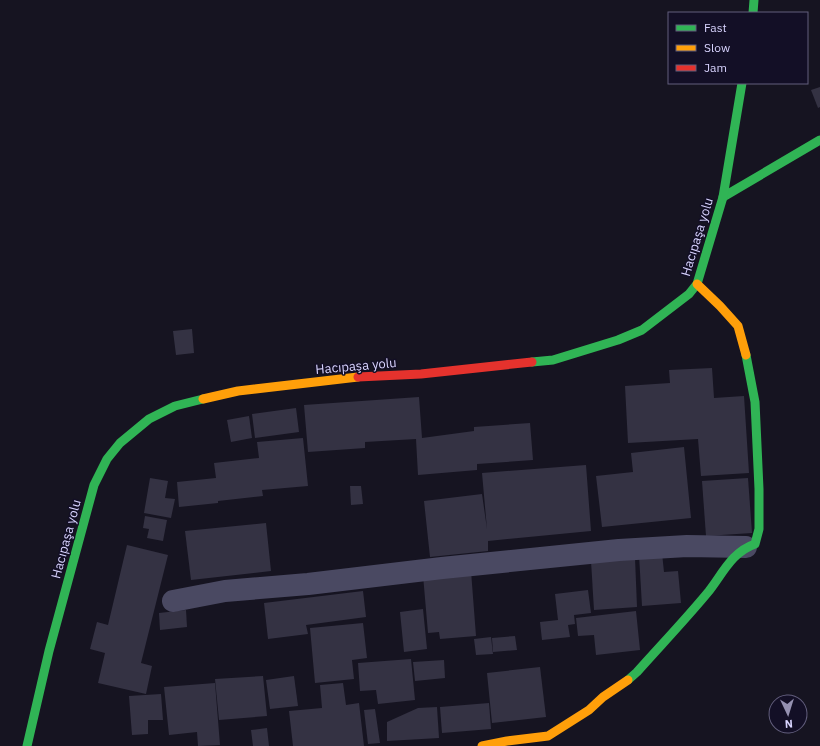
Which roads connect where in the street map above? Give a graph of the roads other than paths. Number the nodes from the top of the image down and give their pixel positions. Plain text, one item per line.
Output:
1 (754, 0) edge
2 (753, 12) edge
3 (742, 84) edge
4 (820, 140) edge
5 (723, 197) junction
6 (697, 284) junction
7 (746, 547) junction
8 (173, 602) dead end
9 (27, 746) edge
10 (482, 746) edge

1 - 2 main road
3 - 5 main road, Hacıpaşa yolu
4 - 5 main road
5 - 6 main road, Hacıpaşa yolu
6 - 7 main road
6 - 9 main road, Hacıpaşa yolu
7 - 8 street
7 - 10 main road

